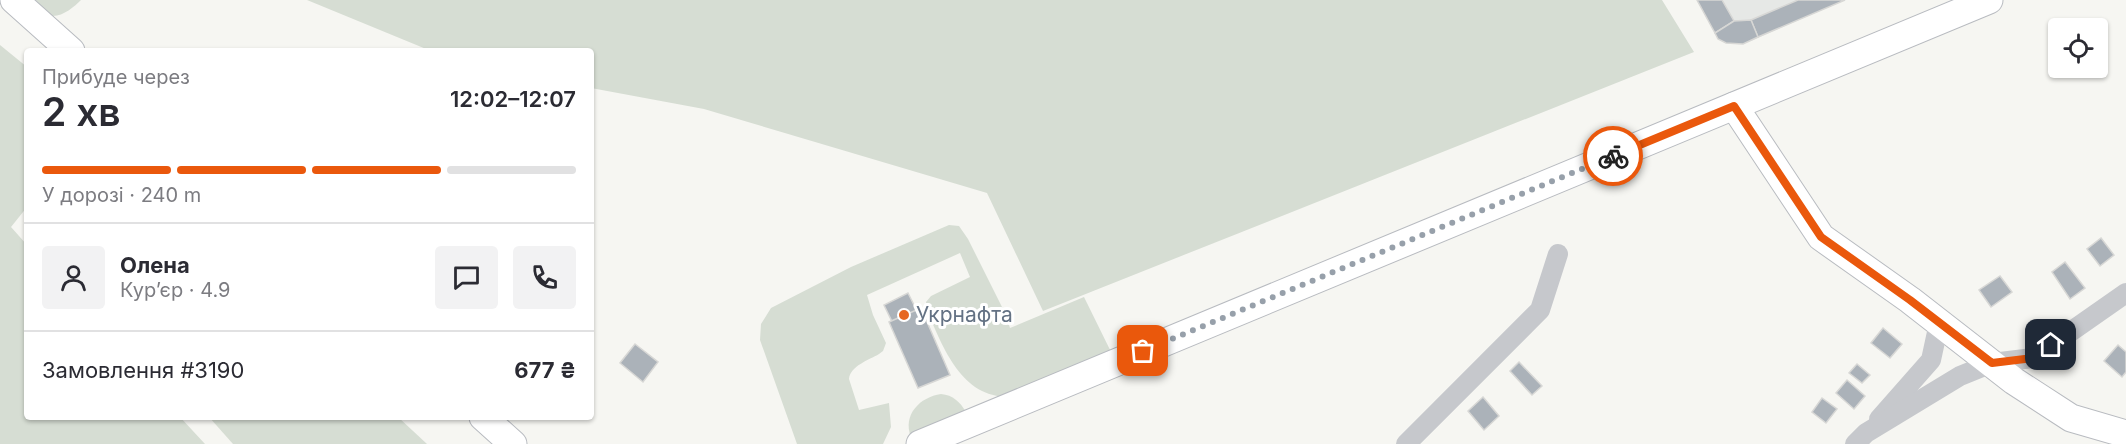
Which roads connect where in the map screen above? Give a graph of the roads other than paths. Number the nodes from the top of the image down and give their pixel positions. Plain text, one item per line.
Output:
1 (14, 0) edge
2 (1989, 0) edge
3 (68, 48) edge
4 (1734, 106) junction
5 (1558, 254) dead end
6 (2126, 293) edge
7 (1939, 322) junction
8 (1992, 363) junction
9 (486, 420) edge
10 (2126, 434) edge
11 (1861, 439) edge
12 (513, 444) edge
13 (920, 444) edge
14 (1406, 444) edge

1 - 3 street
2 - 4 street
4 - 7 street
4 - 13 street
5 - 14 street
6 - 8 street
7 - 8 street
7 - 11 street
8 - 10 street
8 - 11 street
9 - 12 street

